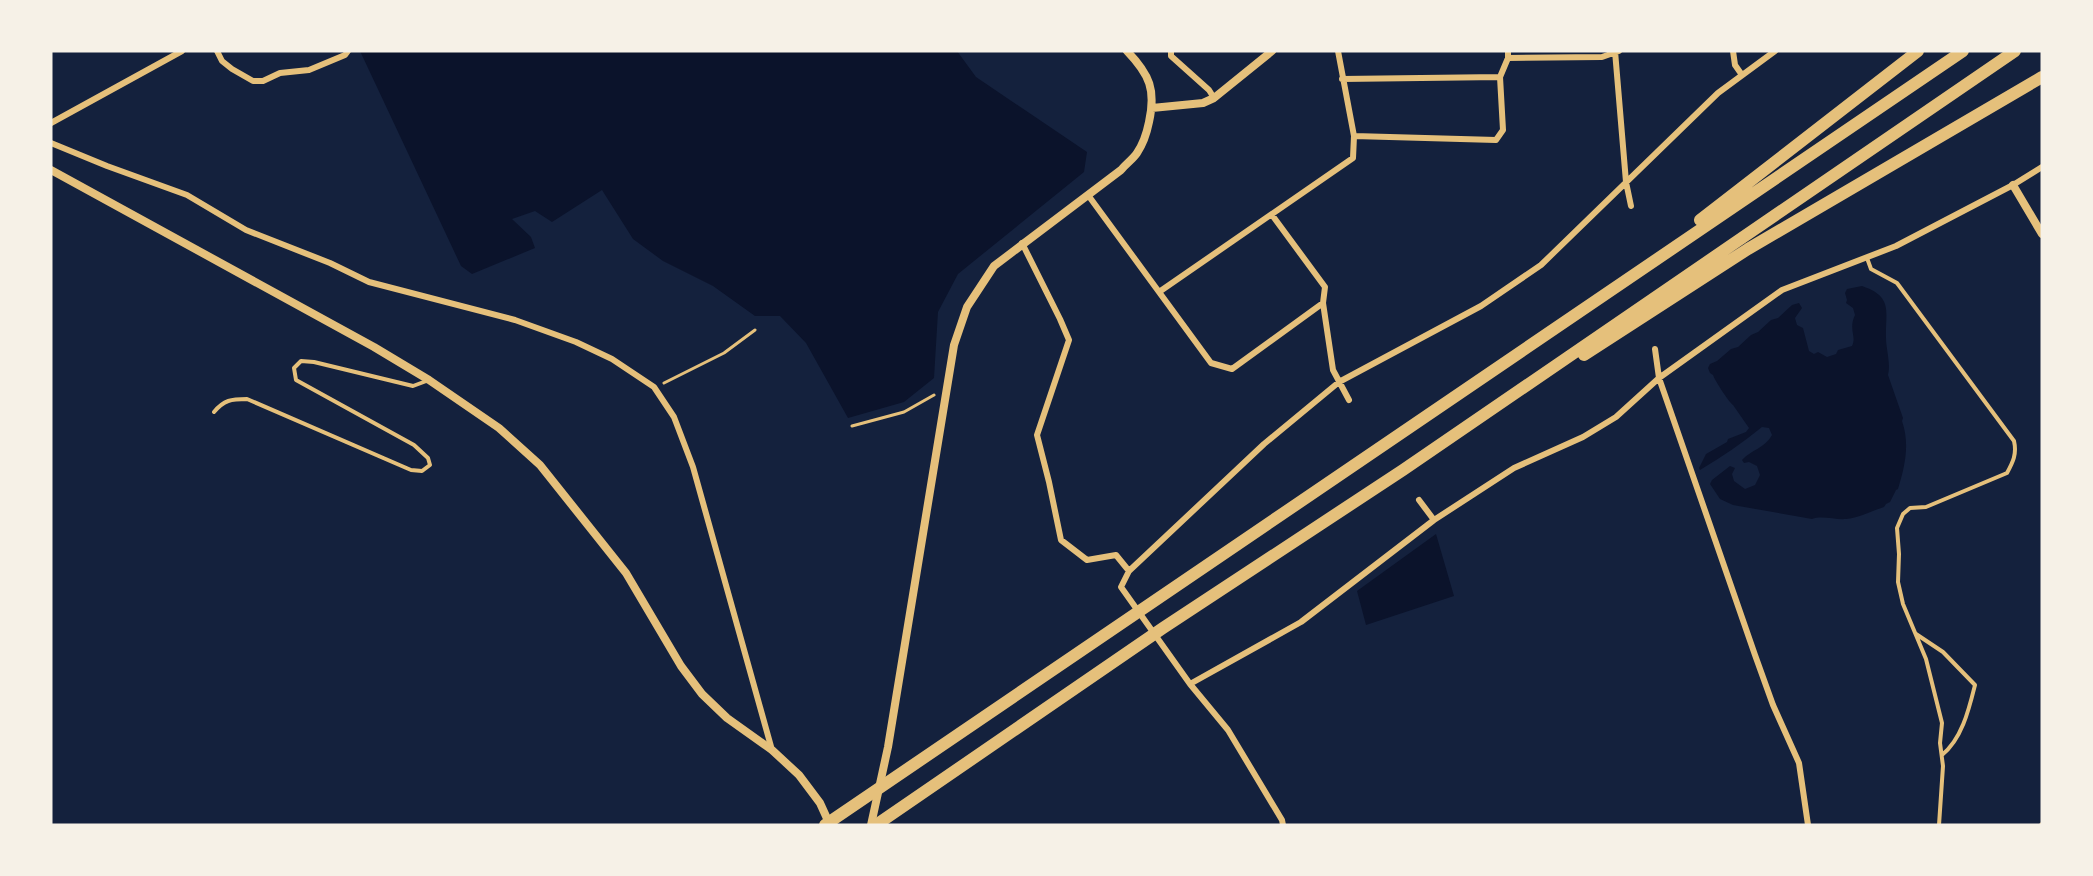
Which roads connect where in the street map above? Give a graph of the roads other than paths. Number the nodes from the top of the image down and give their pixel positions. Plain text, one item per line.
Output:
1 (182, 51) edge
2 (217, 51) edge
3 (348, 51) edge
4 (1127, 51) edge
5 (1171, 51) edge
6 (1272, 51) edge
7 (1338, 51) edge
8 (1733, 51) edge
9 (1775, 51) edge
10 (1918, 51) edge
11 (1964, 51) edge
12 (2015, 51) edge
13 (1616, 52) edge
14 (1508, 55) edge
15 (1742, 75) junction
16 (1500, 76) junction
17 (2042, 77) edge
18 (1342, 79) junction
19 (1214, 98) junction
20 (1152, 108) junction
21 (51, 123) edge
22 (1354, 136) junction
23 (51, 143) edge
24 (2042, 167) edge
25 (51, 170) edge
26 (1626, 182) junction
27 (2013, 185) junction
28 (1088, 195) junction
29 (1631, 206) dead end
30 (1272, 214) junction
31 (2042, 234) edge
32 (1022, 243) junction
33 (1867, 257) junction
34 (1614, 288) junction
35 (1159, 292) junction
36 (1323, 303) junction
37 (1655, 348) dead end
38 (1659, 378) junction
39 (429, 380) junction
40 (1339, 382) junction
41 (1349, 400) dead end
42 (213, 412) dead end
43 (1403, 470) junction
44 (1419, 500) dead end
45 (1434, 520) junction
46 (1129, 571) junction
47 (1915, 634) junction
48 (1190, 684) junction
49 (772, 750) junction
50 (1942, 756) junction
51 (828, 825) edge
52 (871, 825) edge
53 (876, 825) edge
54 (1283, 825) edge
55 (1808, 825) edge
56 (1939, 825) edge

1 - 21 street
2 - 3 street
4 - 20 street
5 - 19 street
6 - 19 street
7 - 18 street
8 - 15 street
9 - 15 street
10 - 34 highway
11 - 34 highway
12 - 43 highway
13 - 14 street
13 - 26 street
14 - 16 street
15 - 26 street
16 - 18 street
16 - 22 street
17 - 43 highway
18 - 22 street
19 - 20 street
20 - 28 street
22 - 30 street
23 - 49 street
24 - 27 street
25 - 39 street
26 - 29 street
26 - 40 street
27 - 31 street
27 - 33 street
28 - 32 street
28 - 35 street
30 - 35 street
30 - 36 street
32 - 46 street
32 - 52 street
33 - 38 street
33 - 47 lane
34 - 51 highway
35 - 36 street
36 - 40 street
37 - 38 street
38 - 45 street
38 - 55 street
39 - 42 lane
39 - 49 street
40 - 41 street
40 - 46 street
43 - 53 highway
44 - 45 street
45 - 48 street
46 - 48 street
47 - 50 lane
47 - 50 lane
48 - 54 street
49 - 51 street
50 - 56 lane

